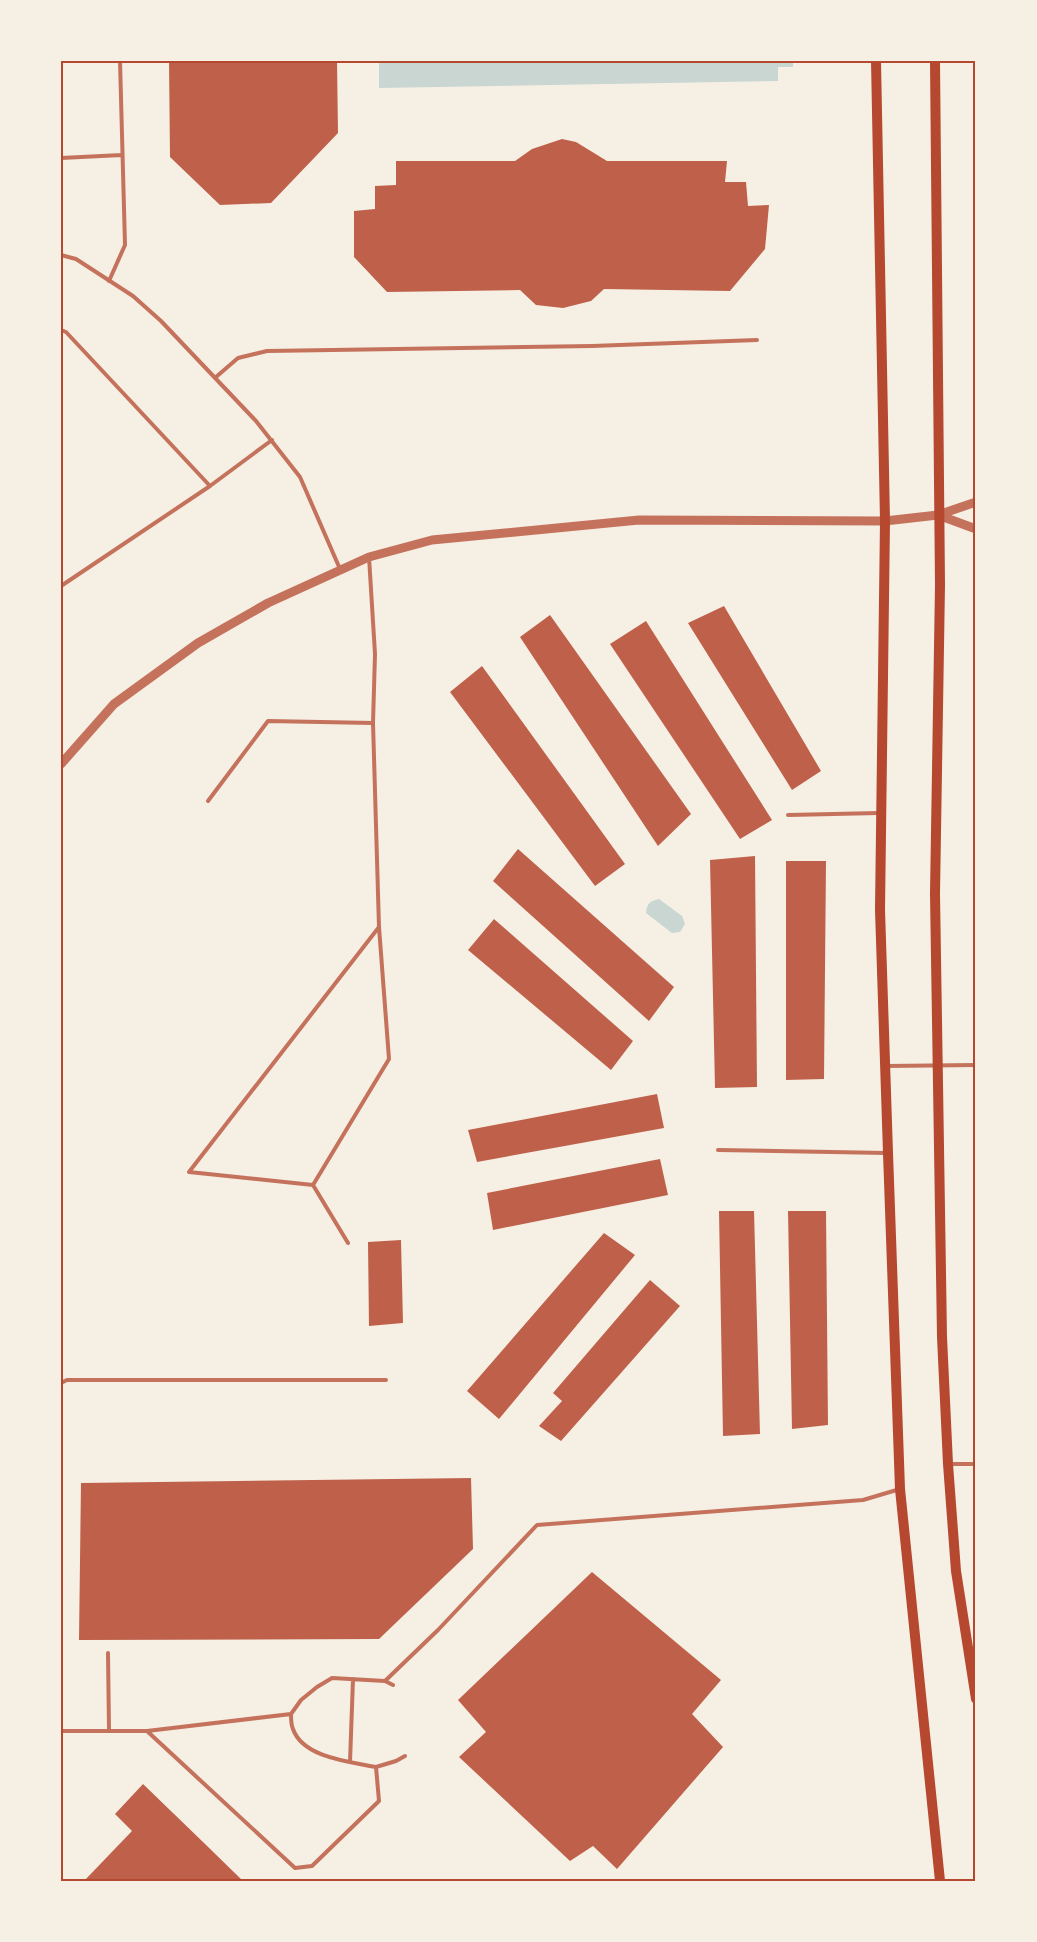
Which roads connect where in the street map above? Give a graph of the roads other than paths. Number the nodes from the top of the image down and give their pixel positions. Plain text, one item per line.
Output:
1 (120, 61) edge
2 (876, 61) edge
3 (935, 61) edge
4 (122, 155) junction
5 (61, 158) edge
6 (61, 255) edge
7 (109, 281) junction
8 (61, 330) edge
9 (757, 340) dead end
10 (216, 376) junction
11 (272, 440) junction
12 (210, 486) junction
13 (976, 502) edge
14 (938, 515) junction
15 (886, 522) junction
16 (976, 529) edge
17 (369, 557) junction
18 (340, 570) junction
19 (61, 586) edge
20 (374, 724) junction
21 (61, 764) edge
22 (208, 801) dead end
23 (881, 813) junction
24 (788, 815) dead end
25 (379, 927) junction
26 (938, 1065) junction
27 (976, 1065) edge
28 (885, 1066) junction
29 (718, 1150) dead end
30 (888, 1153) junction
31 (313, 1185) junction
32 (348, 1243) dead end
33 (386, 1380) dead end
34 (61, 1382) edge
35 (948, 1464) junction
36 (976, 1464) edge
37 (900, 1489) junction
38 (108, 1653) dead end
39 (353, 1679) junction
40 (385, 1681) junction
41 (393, 1685) dead end
42 (976, 1698) edge
43 (291, 1714) junction
44 (109, 1730) junction
45 (61, 1731) edge
46 (147, 1731) junction
47 (405, 1756) dead end
48 (350, 1762) junction
49 (376, 1767) junction
50 (940, 1881) edge

1 - 4 lane
2 - 15 main road
3 - 14 main road
4 - 5 lane
4 - 7 lane
6 - 7 lane
7 - 10 lane
8 - 12 lane
9 - 10 lane
10 - 11 lane
11 - 12 lane
11 - 18 lane
12 - 19 lane
13 - 14 street
14 - 15 street
14 - 16 street
14 - 26 main road
15 - 17 street
15 - 23 main road
17 - 18 street
17 - 20 lane
18 - 21 street
20 - 22 lane
20 - 25 lane
23 - 24 lane
23 - 28 main road
25 - 31 lane
25 - 31 lane
26 - 27 lane
26 - 28 lane
26 - 35 main road
28 - 30 main road
29 - 30 lane
30 - 37 main road
31 - 32 lane
33 - 34 lane
35 - 36 lane
35 - 42 main road
37 - 40 lane
37 - 50 main road
38 - 44 lane
39 - 40 lane
39 - 43 lane
39 - 48 lane
40 - 41 lane
43 - 46 lane
43 - 48 lane
44 - 45 lane
44 - 46 lane
46 - 49 lane
47 - 49 lane
48 - 49 lane

